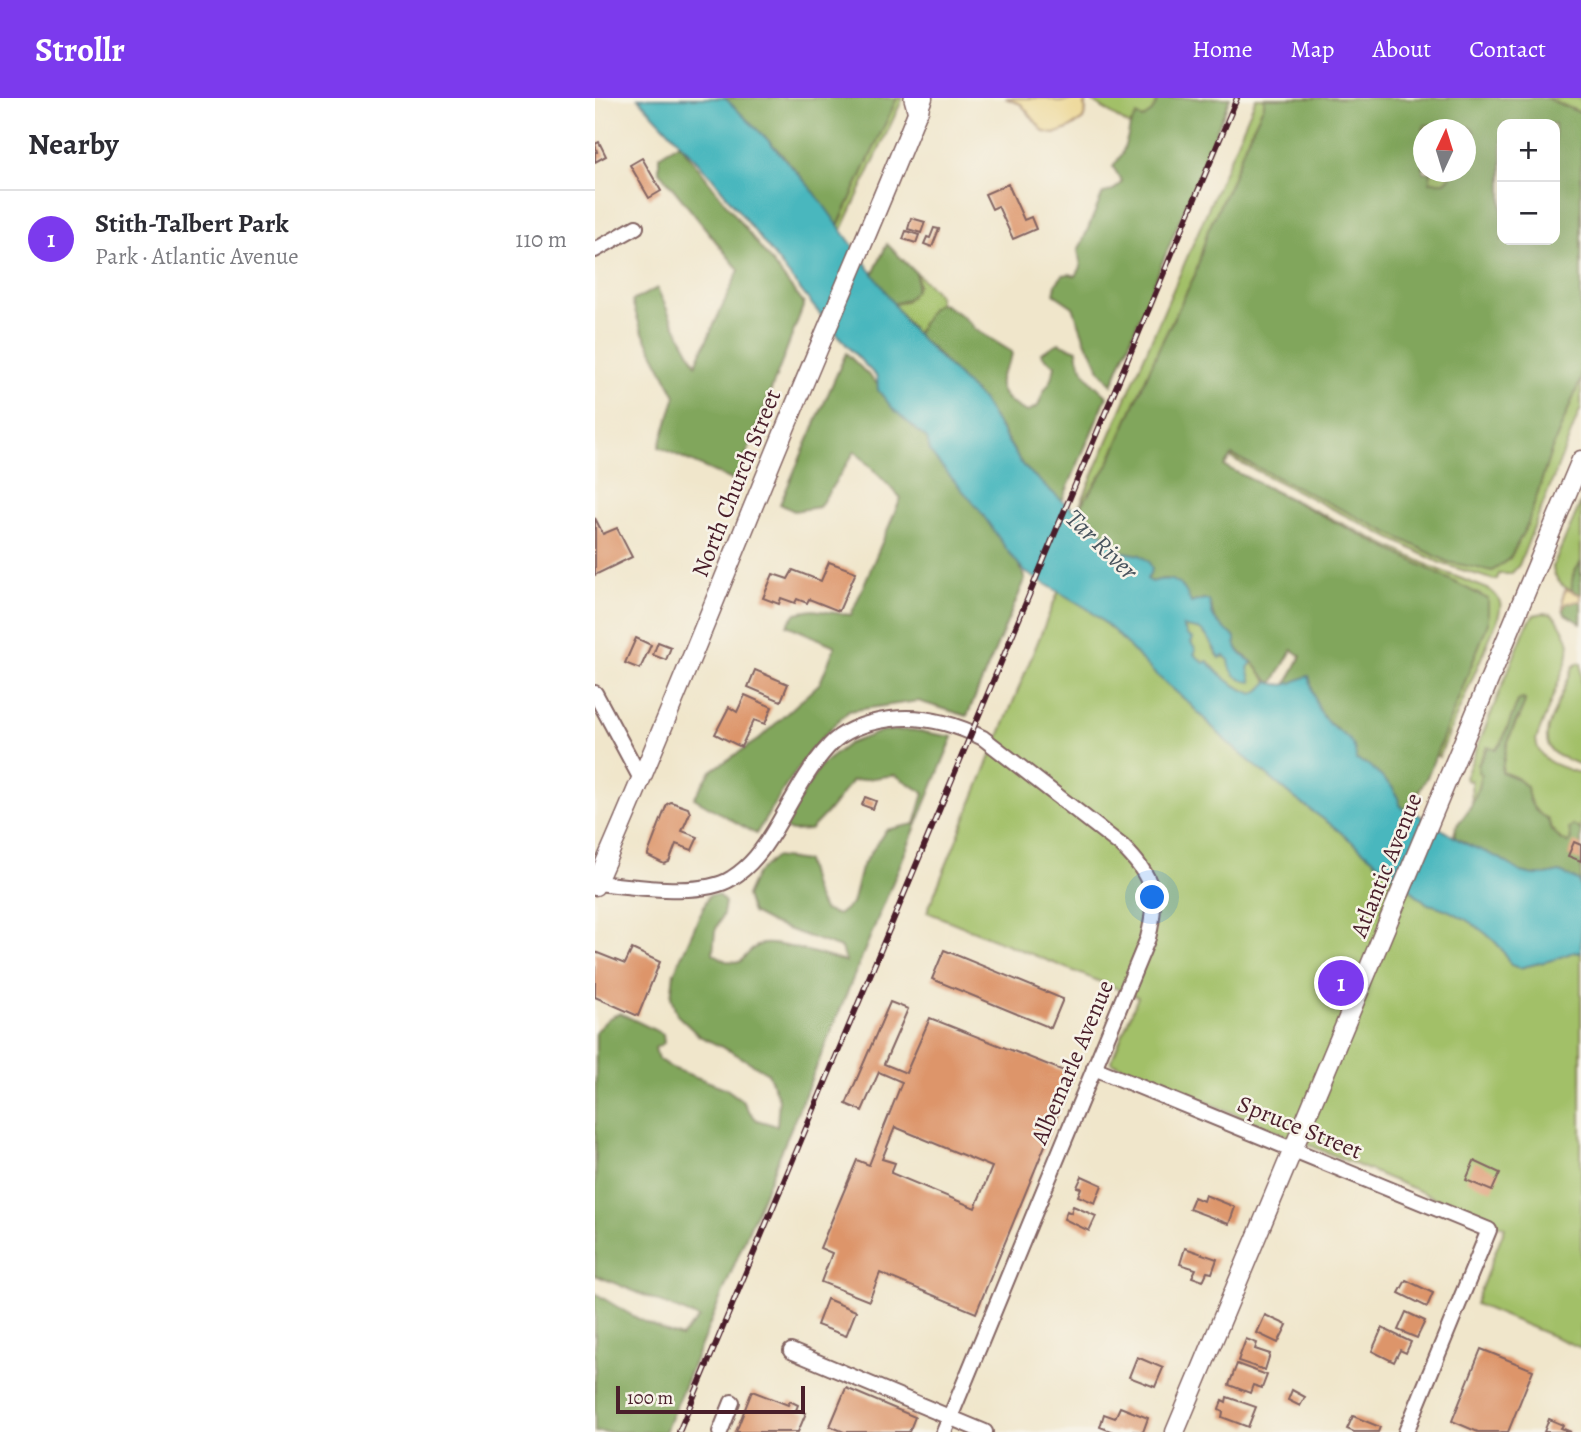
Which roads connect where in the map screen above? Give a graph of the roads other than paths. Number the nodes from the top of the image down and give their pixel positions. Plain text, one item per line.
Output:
1 (919, 102) edge
2 (636, 227) dead end
3 (595, 250) edge
4 (1581, 460) edge
5 (1581, 478) edge
6 (1561, 509) junction
7 (595, 693) edge
8 (641, 779) junction
9 (596, 885) edge
10 (1094, 1068) junction
11 (1293, 1148) junction
12 (791, 1351) dead end
13 (732, 1402) dead end
14 (950, 1417) junction
15 (720, 1432) edge
16 (944, 1432) edge
17 (985, 1432) edge
18 (1175, 1432) edge
19 (1406, 1432) edge

1 - 8 main road, North Church Street
2 - 3 street
4 - 6 main road, Atlantic Avenue
5 - 6 main road, Atlantic Avenue
6 - 11 main road, Atlantic Avenue
7 - 8 street
8 - 9 main road, North Church Street
9 - 10 street, Albemarle Avenue
10 - 11 street, Spruce Street
10 - 14 street, Albemarle Avenue
11 - 18 main road, Atlantic Avenue
11 - 19 street, Spruce Street
12 - 14 street
13 - 15 street
14 - 16 street, Albemarle Avenue
14 - 17 street

